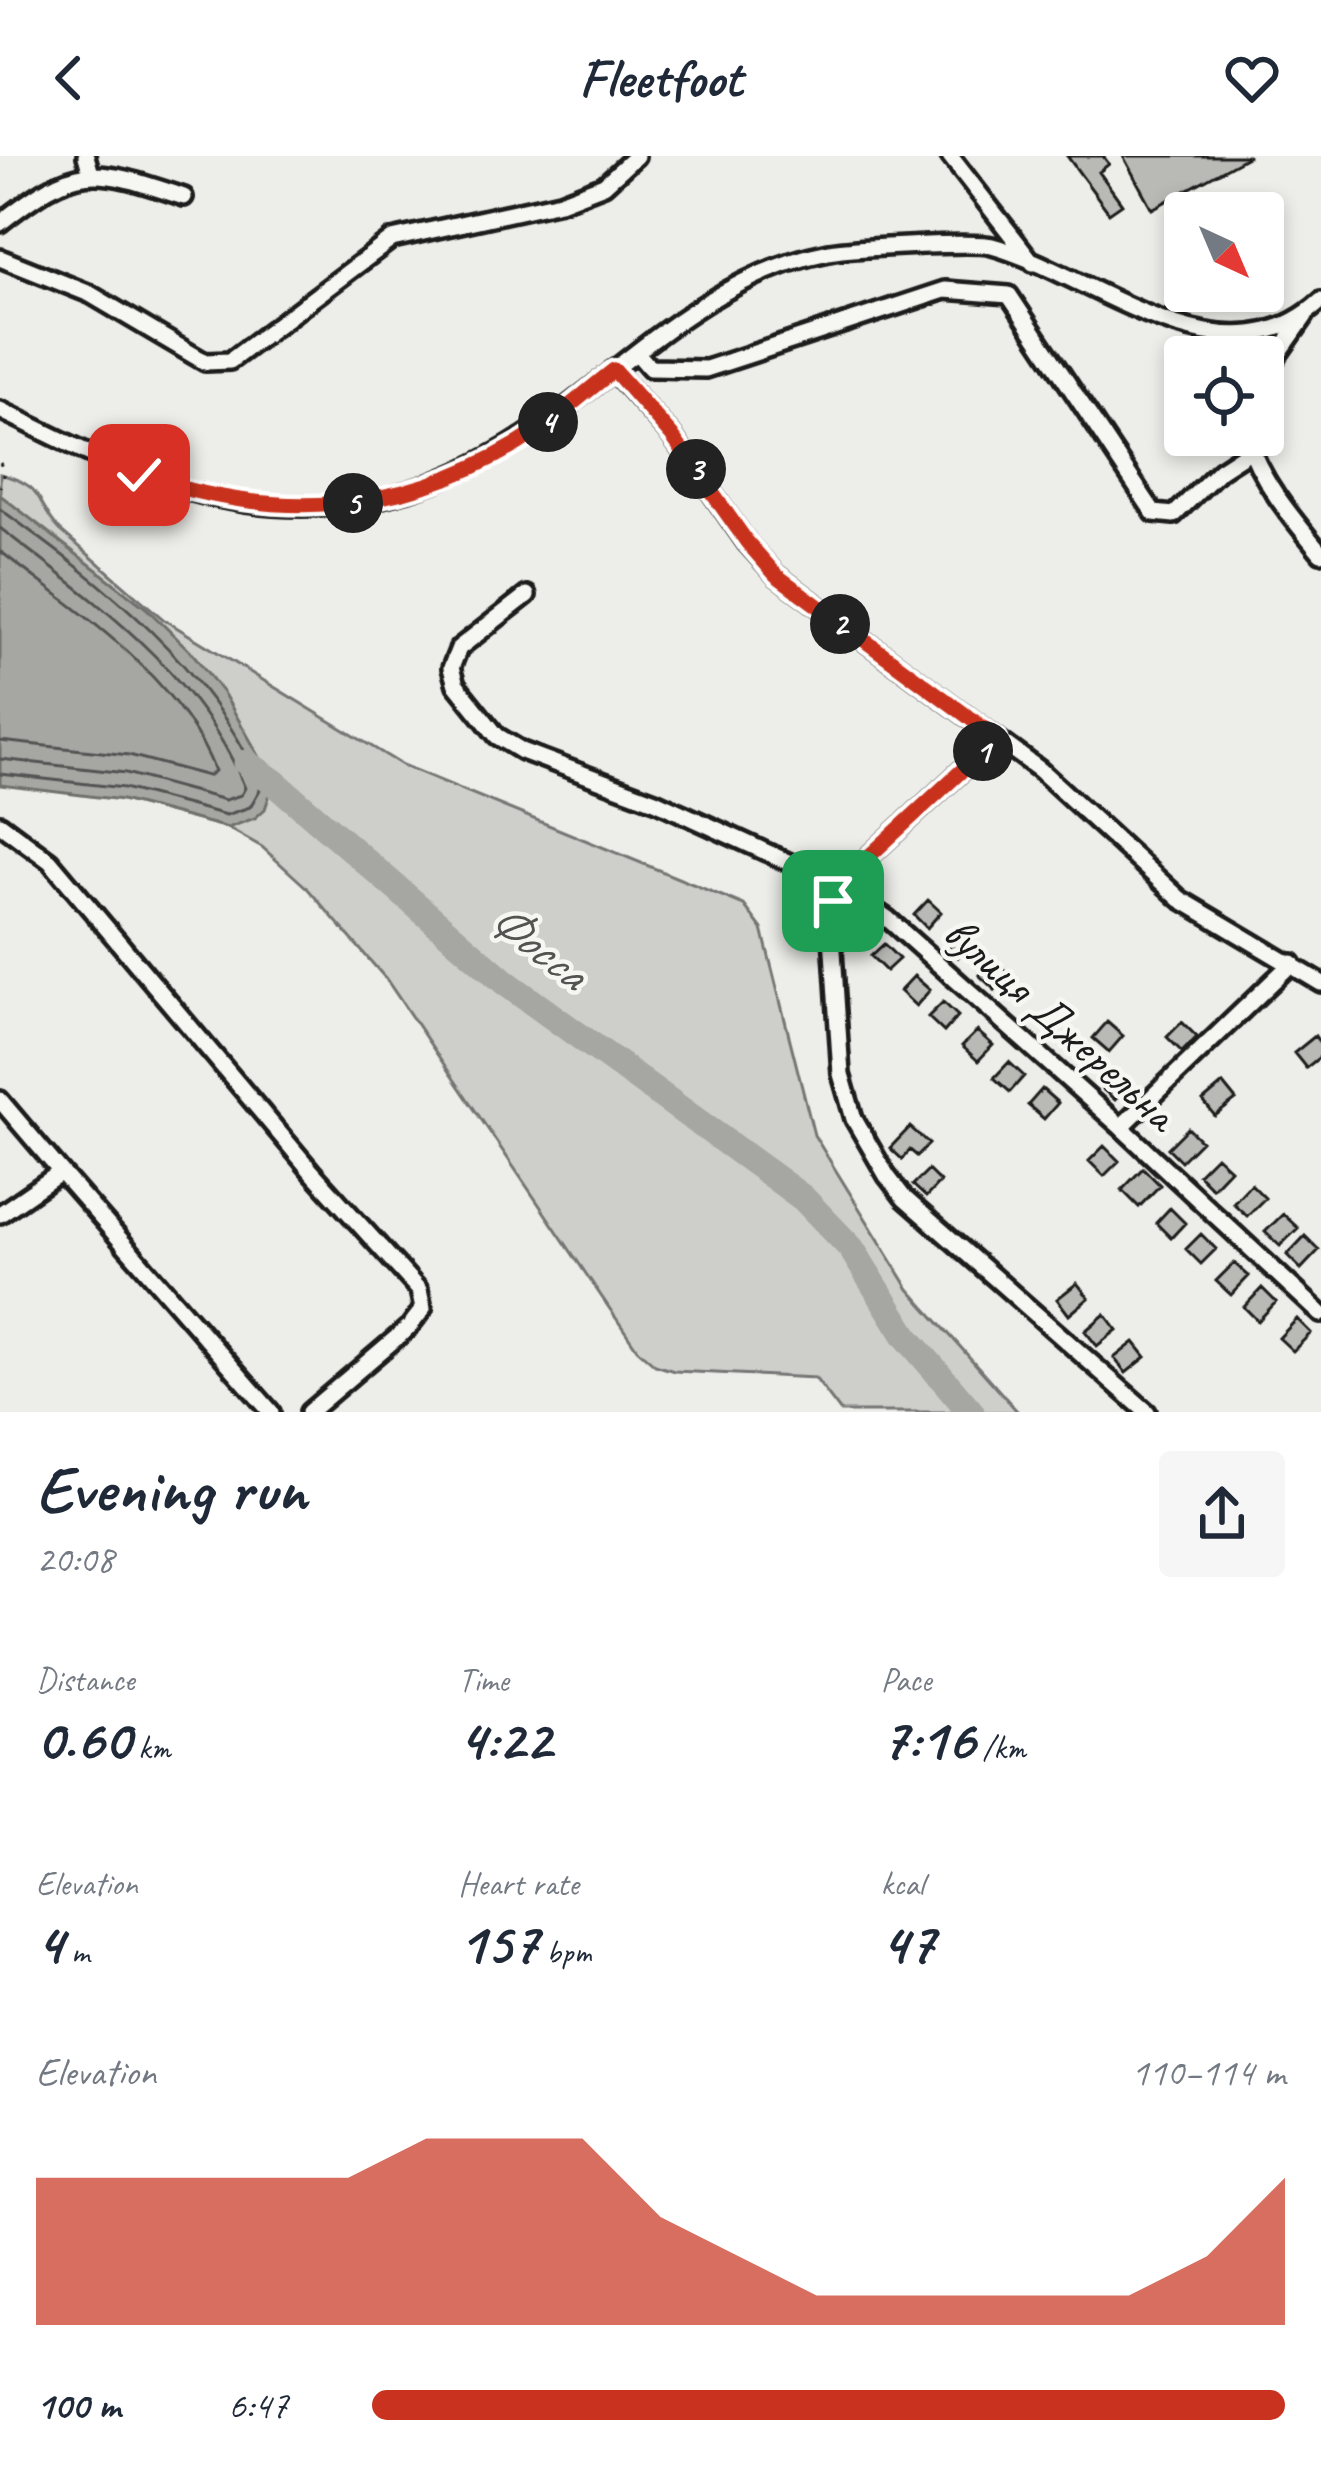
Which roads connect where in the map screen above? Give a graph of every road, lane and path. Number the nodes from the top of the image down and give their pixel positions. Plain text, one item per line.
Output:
1 (86, 156) edge
2 (636, 156) edge
3 (950, 156) edge
4 (91, 174) junction
5 (184, 197) dead end
6 (0, 224) edge
7 (0, 258) edge
8 (1034, 264) junction
9 (1321, 301) edge
10 (1307, 314) junction
11 (1284, 346) edge
12 (637, 353) junction
13 (614, 370) junction
14 (0, 410) edge
15 (1234, 456) edge
16 (1255, 456) edge
17 (0, 464) edge
18 (0, 487) edge
19 (1321, 553) edge
20 (527, 596) dead end
21 (997, 738) junction
22 (0, 824) edge
23 (838, 885) junction
24 (1292, 963) junction
25 (1321, 982) edge
26 (0, 1100) edge
27 (1121, 1127) junction
28 (61, 1172) junction
29 (0, 1214) edge
30 (1321, 1314) edge
31 (271, 1412) edge
32 (309, 1412) edge
33 (1148, 1412) edge

1 - 4 street
2 - 7 street
3 - 8 street
4 - 5 street
4 - 6 street
8 - 10 street
8 - 12 street
9 - 10 street
10 - 11 street
12 - 13 street
12 - 15 street
13 - 14 street
13 - 21 street
16 - 19 street
17 - 18 path
20 - 23 street, вулиця Джерельна
21 - 23 street
21 - 24 street
22 - 32 street
23 - 27 street, вулиця Джерельна
23 - 33 street
24 - 25 street
24 - 27 street
26 - 28 street
27 - 30 street, вулиця Джерельна
28 - 29 street
28 - 31 street

